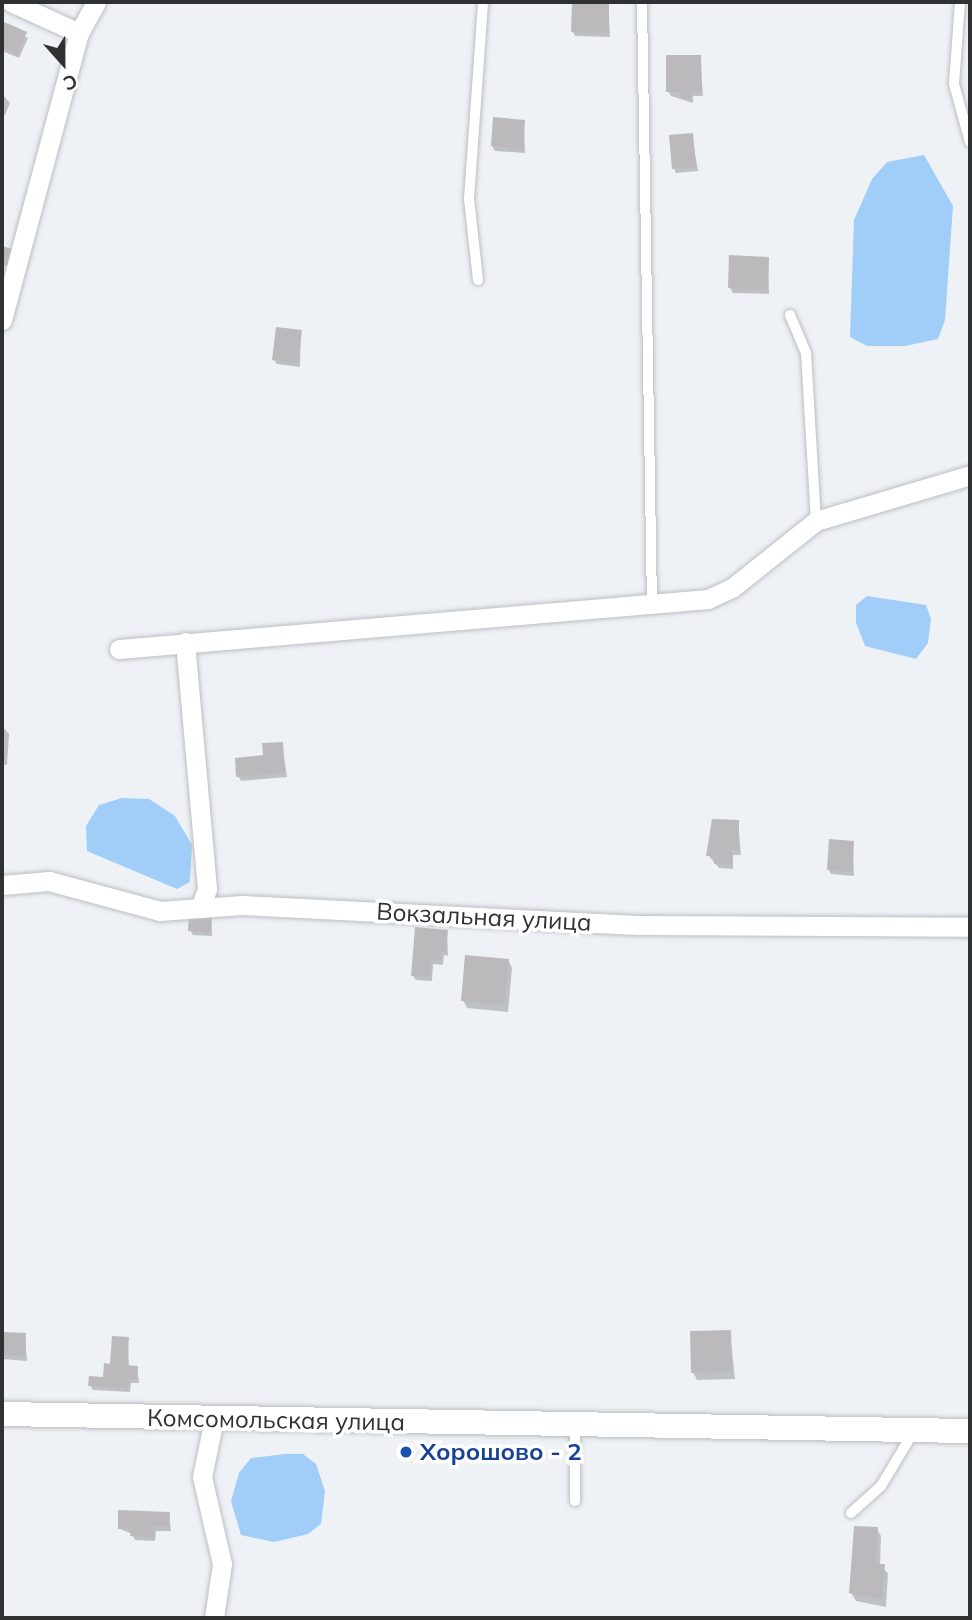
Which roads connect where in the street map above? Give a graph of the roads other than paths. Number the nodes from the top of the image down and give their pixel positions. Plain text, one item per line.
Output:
1 (12, 2) edge
2 (96, 2) edge
3 (483, 2) edge
4 (642, 2) edge
5 (960, 2) edge
6 (79, 33) junction
7 (970, 142) edge
8 (478, 281) dead end
9 (790, 315) dead end
10 (2, 320) edge
11 (970, 475) edge
12 (816, 521) junction
13 (652, 602) junction
14 (185, 642) junction
15 (118, 649) dead end
16 (2, 885) edge
17 (200, 908) junction
18 (970, 927) edge
19 (2, 1415) edge
20 (214, 1419) junction
21 (575, 1425) junction
22 (914, 1430) junction
23 (970, 1431) edge
24 (575, 1501) dead end
25 (851, 1513) dead end
26 (214, 1618) edge

1 - 6 street
2 - 6 street
3 - 8 lane
4 - 13 lane
5 - 7 lane
6 - 10 street
9 - 12 lane
11 - 12 street
12 - 13 street
13 - 14 street
14 - 15 street
14 - 17 street
16 - 17 street, Вокзальная улица
17 - 18 street, Вокзальная улица
19 - 20 street, Комсомольская улица
20 - 21 street, Комсомольская улица
20 - 26 street
21 - 22 street, Комсомольская улица
21 - 24 lane
22 - 23 street, Комсомольская улица
22 - 25 lane

